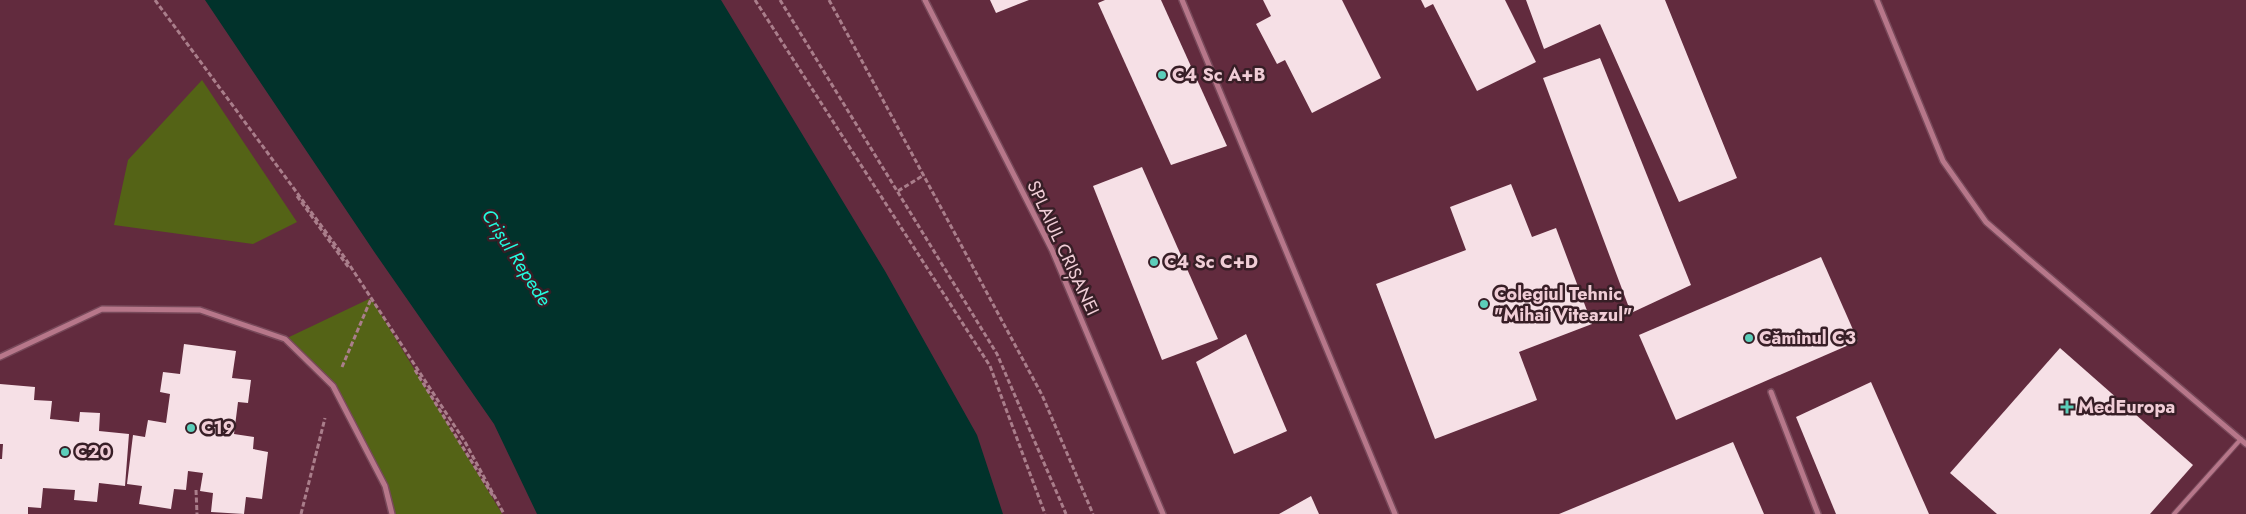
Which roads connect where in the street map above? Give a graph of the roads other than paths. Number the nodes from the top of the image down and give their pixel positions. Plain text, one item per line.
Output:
1 (925, 0) edge
2 (1182, 0) edge
3 (1877, 0) edge
4 (0, 357) edge
5 (1771, 392) dead end
6 (2240, 439) junction
7 (2246, 444) edge
8 (392, 514) edge
9 (1163, 514) edge
10 (1394, 514) edge
11 (1818, 514) edge
12 (2174, 514) edge

1 - 9 street, SPLAIUL CRIȘANEI
2 - 10 street
3 - 6 street
4 - 8 street
5 - 11 street
6 - 7 street
6 - 12 lane

